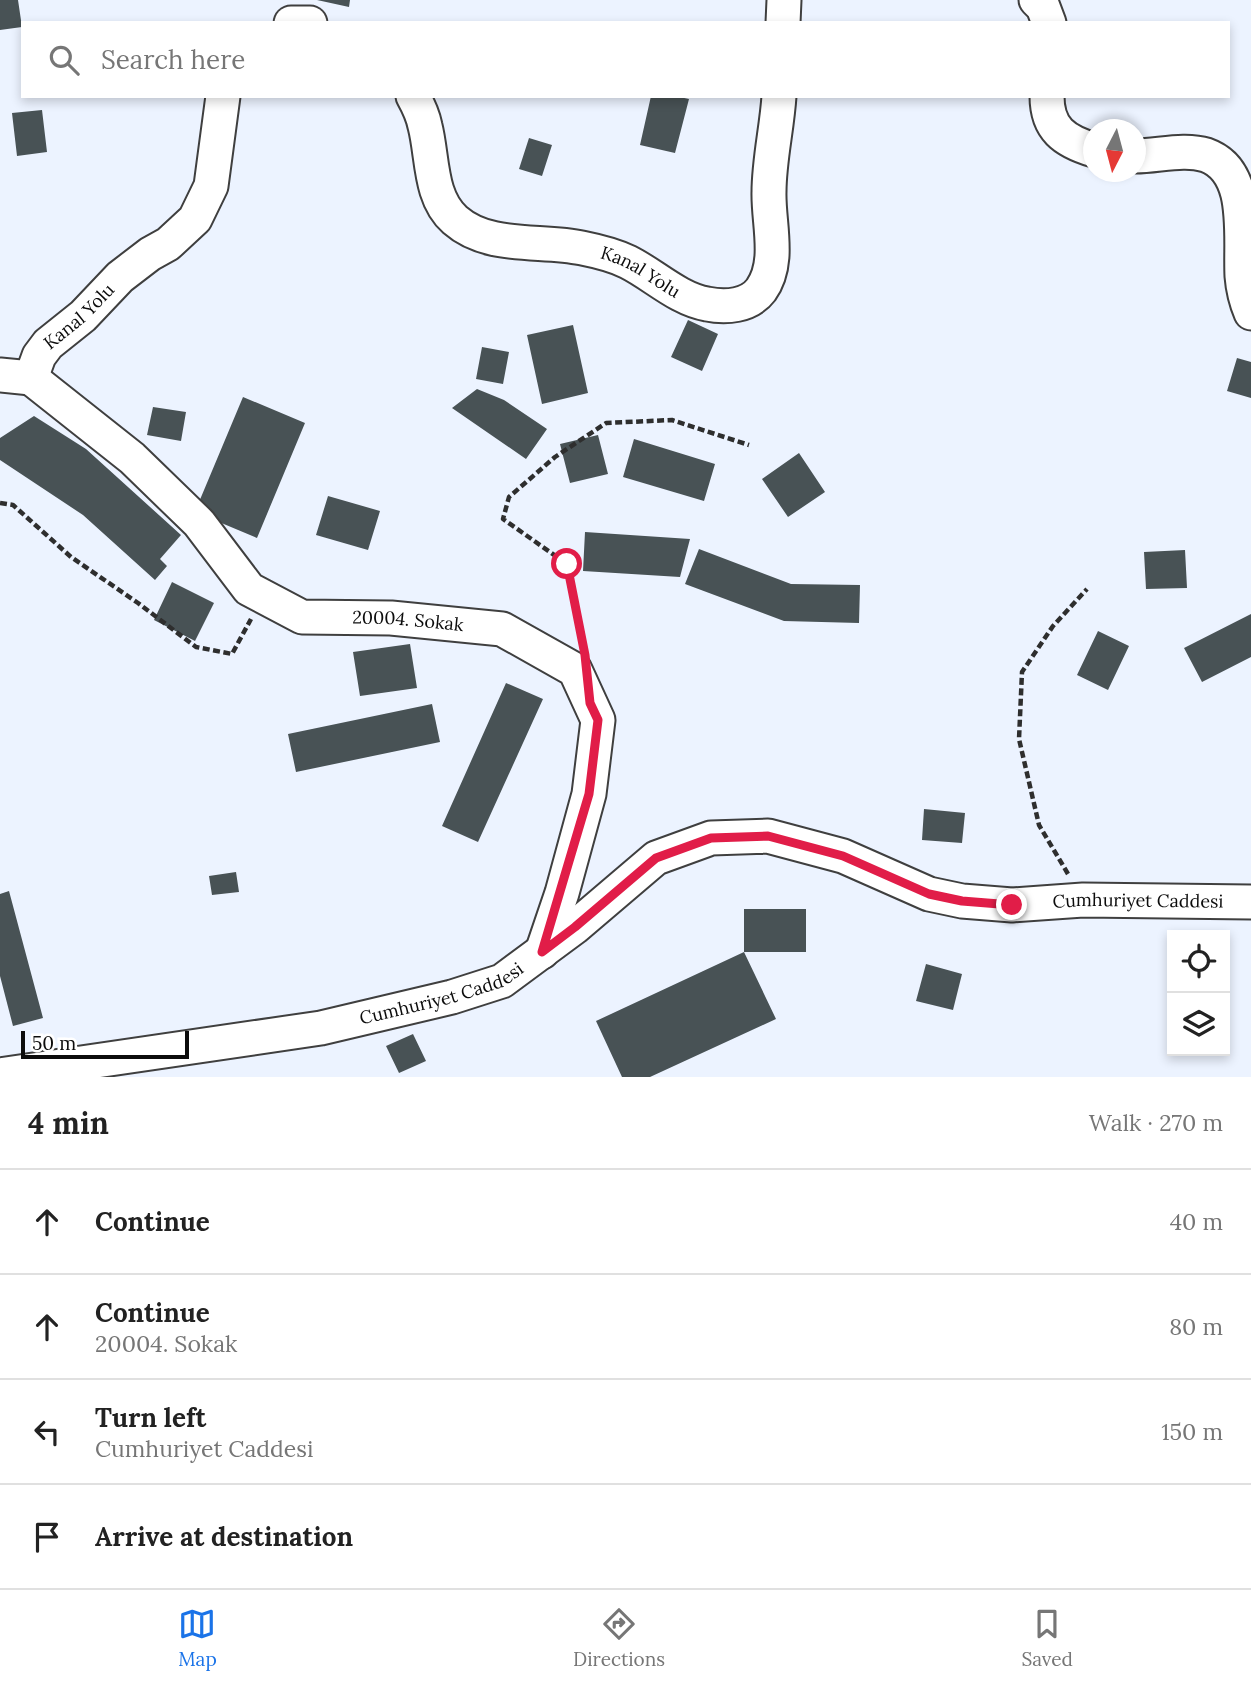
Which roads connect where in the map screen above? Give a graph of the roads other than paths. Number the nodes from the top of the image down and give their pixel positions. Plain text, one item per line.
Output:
1 (784, 0) edge
2 (1036, 0) edge
3 (783, 21) edge
4 (1048, 21) edge
5 (223, 98) edge
6 (414, 98) edge
7 (779, 98) edge
8 (1047, 98) edge
9 (1083, 147) edge
10 (1146, 155) edge
11 (1251, 313) edge
12 (15, 376) edge
13 (1251, 902) edge
14 (542, 952) junction
15 (0, 1076) edge

1 - 3 street
2 - 4 street
5 - 12 street, Kanal Yolu
6 - 7 street, Kanal Yolu
8 - 9 street
10 - 11 street
12 - 14 street, 20004. Sokak
13 - 14 street, Cumhuriyet Caddesi
14 - 15 street, Cumhuriyet Caddesi

